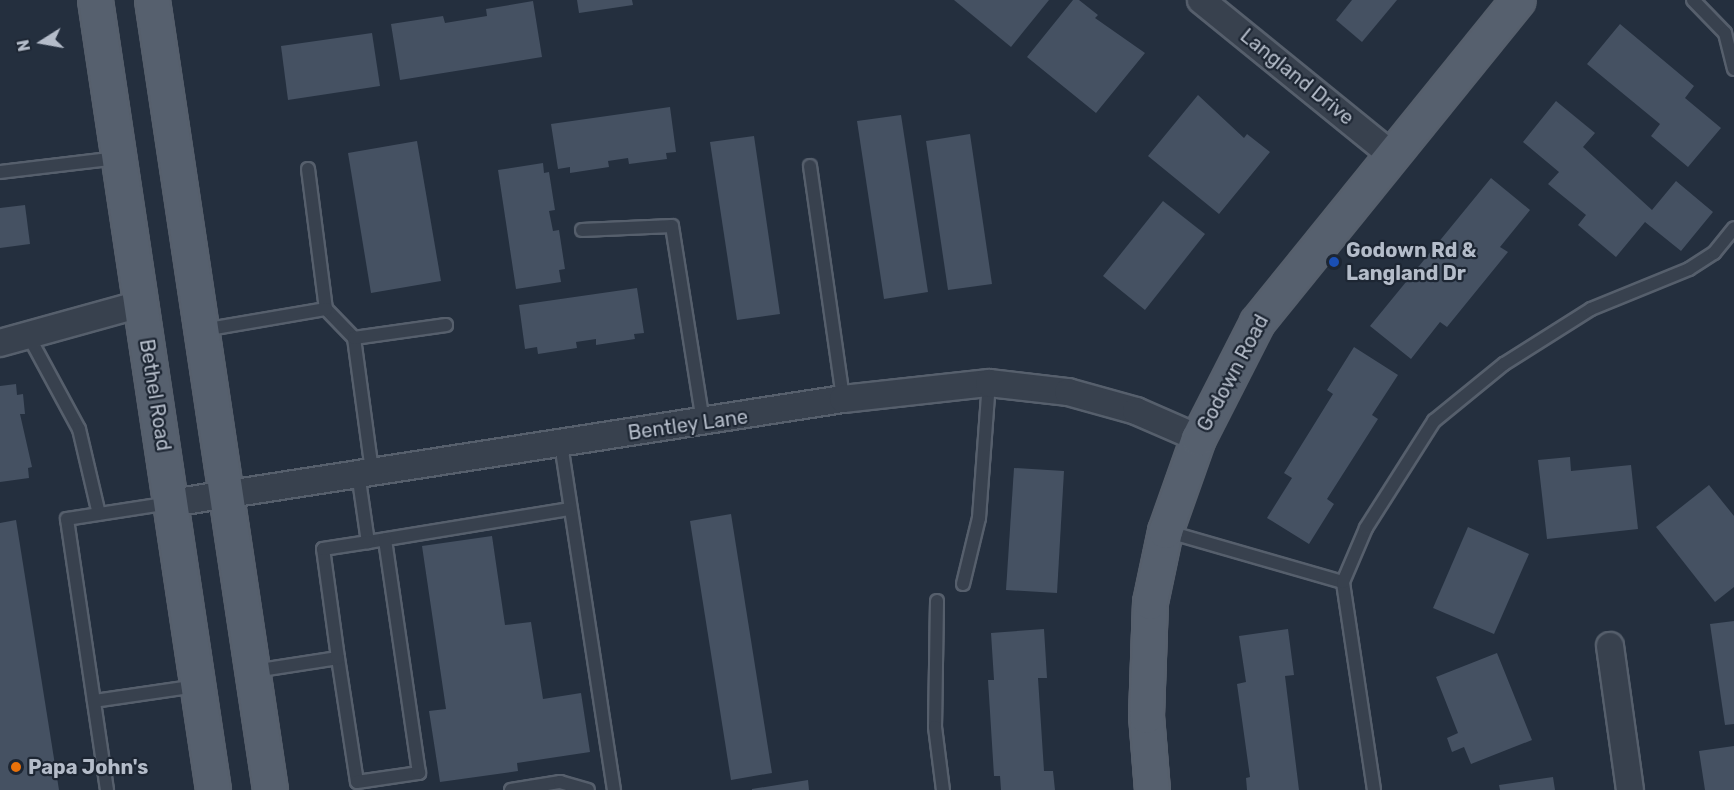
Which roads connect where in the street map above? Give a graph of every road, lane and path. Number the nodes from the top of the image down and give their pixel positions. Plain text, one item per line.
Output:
1 (95, 0) edge
2 (152, 0) edge
3 (1201, 0) edge
4 (1518, 0) edge
5 (1693, 0) edge
6 (1734, 69) edge
7 (1392, 155) junction
8 (119, 157) junction
9 (810, 166) dead end
10 (308, 169) dead end
11 (0, 172) edge
12 (1734, 228) edge
13 (582, 230) dead end
14 (141, 304) junction
15 (326, 309) junction
16 (446, 325) dead end
17 (202, 330) junction
18 (26, 332) junction
19 (354, 338) junction
20 (0, 343) edge
21 (989, 383) junction
22 (843, 399) junction
23 (703, 423) junction
24 (1198, 438) junction
25 (561, 444) junction
26 (365, 472) junction
27 (226, 493) junction
28 (171, 503) junction
29 (570, 509) junction
30 (99, 514) junction
31 (1165, 531) junction
32 (385, 539) junction
33 (368, 542) junction
34 (1342, 582) junction
35 (963, 584) dead end
36 (937, 601) dead end
37 (1610, 646) dead end
38 (339, 658) junction
39 (252, 671) junction
40 (198, 686) junction
41 (94, 701) junction
42 (107, 790) edge
43 (213, 790) edge
44 (270, 790) edge
45 (511, 790) edge
46 (588, 790) edge
47 (614, 790) edge
48 (943, 790) edge
49 (1152, 790) edge
50 (1374, 790) edge
51 (1630, 790) edge

1 - 8 main road, Bethel Road
2 - 17 main road
3 - 7 street, Langland Drive
4 - 7 main road, Godown Road
5 - 6 lane
7 - 24 main road, Godown Road
8 - 11 lane
8 - 14 main road, Bethel Road
9 - 22 lane
10 - 15 lane
12 - 34 lane
13 - 23 lane
14 - 18 street
14 - 28 main road, Bethel Road
15 - 17 lane
15 - 19 lane
16 - 19 lane
17 - 27 main road
18 - 20 street
18 - 30 lane
19 - 26 lane
21 - 22 street, Bentley Lane
21 - 24 street, Bentley Lane
21 - 35 lane
22 - 23 street, Bentley Lane
23 - 25 street, Bentley Lane
24 - 31 main road, Godown Road
25 - 26 street, Bentley Lane
25 - 29 lane
26 - 27 street, Bentley Lane
26 - 33 lane
27 - 28 street, Bentley Lane
27 - 39 main road
28 - 30 lane
28 - 40 main road, Bethel Road
29 - 32 lane
29 - 47 lane
30 - 41 lane
31 - 34 lane
31 - 49 main road, Godown Road
32 - 33 lane
32 - 38 lane
33 - 38 lane
34 - 50 lane
36 - 48 lane
37 - 51 street
38 - 39 lane
39 - 44 main road
40 - 41 lane
40 - 43 main road, Bethel Road
41 - 42 lane
45 - 46 lane

